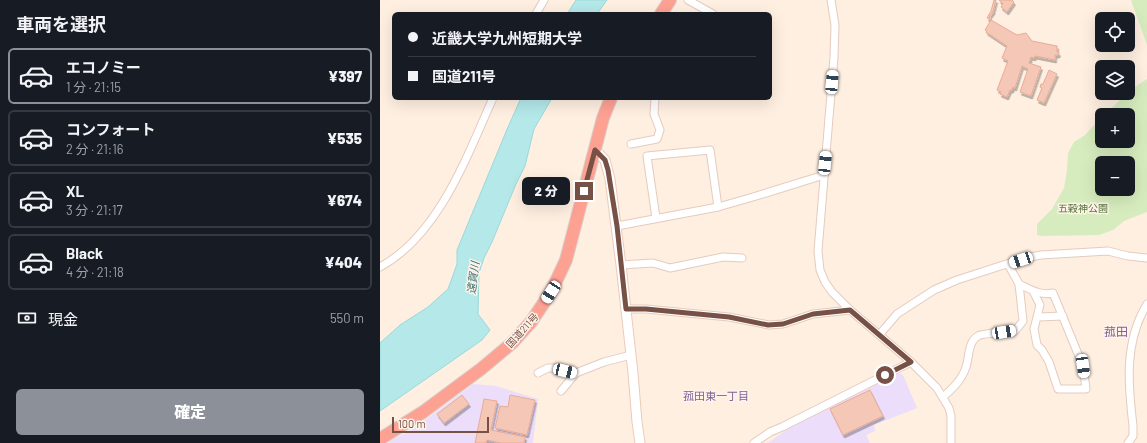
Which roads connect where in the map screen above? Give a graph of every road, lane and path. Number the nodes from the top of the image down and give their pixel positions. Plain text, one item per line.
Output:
1 (544, 0) edge
2 (670, 0) edge
3 (688, 0) edge
4 (831, 0) edge
5 (537, 12) edge
6 (662, 12) edge
7 (709, 12) edge
8 (492, 100) edge
9 (610, 100) edge
10 (655, 100) edge
11 (631, 144) dead end
12 (595, 150) junction
13 (824, 175) junction
14 (718, 206) junction
15 (656, 218) junction
16 (617, 226) junction
17 (742, 258) dead end
18 (1147, 258) edge
19 (1008, 264) junction
20 (621, 265) junction
21 (380, 267) edge
22 (1019, 284) junction
23 (1033, 291) junction
24 (1147, 304) edge
25 (626, 309) junction
26 (850, 310) junction
27 (1063, 316) junction
28 (1038, 317) junction
29 (880, 334) junction
30 (631, 355) junction
31 (911, 362) junction
32 (538, 373) dead end
33 (576, 373) junction
34 (561, 391) dead end
35 (943, 397) junction
36 (380, 439) edge
37 (640, 443) edge
38 (754, 443) edge
39 (951, 443) edge
40 (1128, 443) edge

1 - 5 street
2 - 6 highway
3 - 7 street
4 - 13 street
8 - 21 street
9 - 12 highway, 国道211号
10 - 11 street
12 - 16 street
12 - 36 highway, 国道211号
13 - 14 street
13 - 26 street
14 - 15 street
14 - 15 street
15 - 16 street
16 - 20 street
17 - 20 street
18 - 19 street
19 - 22 street
19 - 29 street
20 - 25 street
22 - 23 street
22 - 35 street
23 - 27 street
23 - 28 street
24 - 40 street
25 - 26 street
25 - 30 street
26 - 29 street
27 - 28 street
27 - 28 street
29 - 31 street
30 - 33 street
30 - 37 street
31 - 35 street
31 - 38 street
32 - 33 street
33 - 34 street
35 - 39 street

